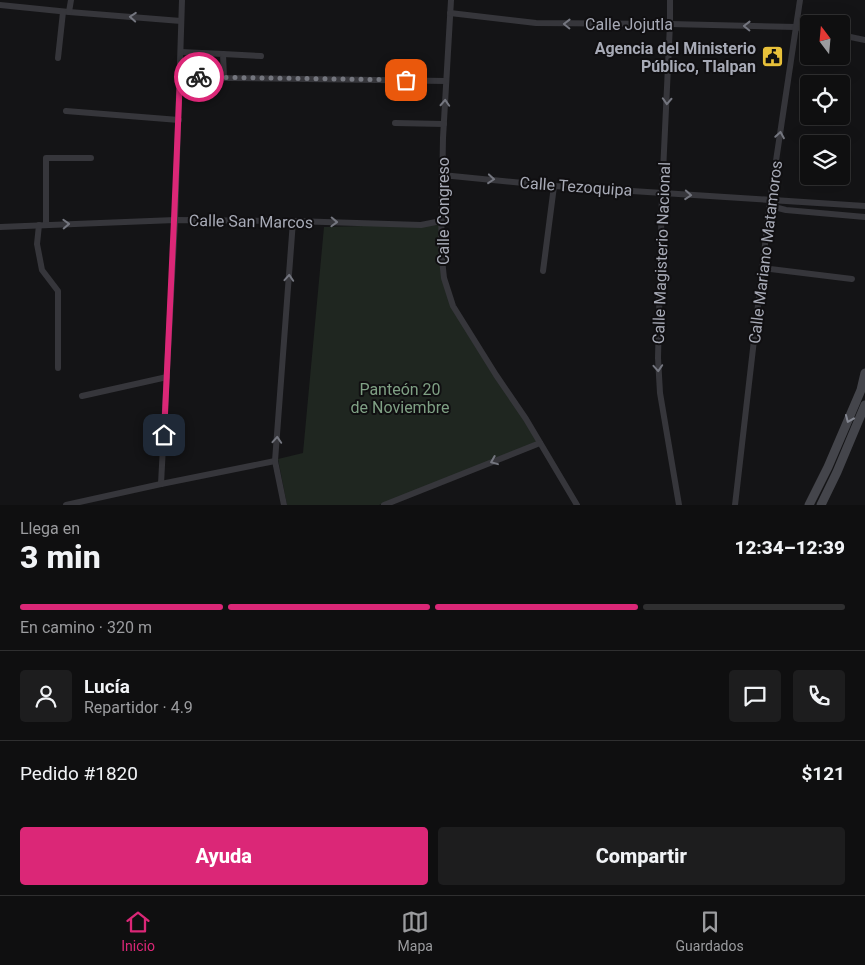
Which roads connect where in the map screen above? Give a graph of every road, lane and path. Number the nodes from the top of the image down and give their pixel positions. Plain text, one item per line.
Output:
1 (71, 0) edge
2 (182, 0) edge
3 (451, 0) edge
4 (670, 0) edge
5 (800, 0) edge
6 (0, 6) edge
7 (66, 12) junction
8 (450, 13) junction
9 (181, 21) junction
10 (670, 24) junction
11 (796, 27) junction
12 (800, 28) edge
13 (850, 37) edge
14 (865, 40) edge
15 (180, 52) junction
16 (223, 54) junction
17 (261, 56) dead end
18 (58, 58) dead end
19 (180, 76) junction
20 (224, 78) junction
21 (446, 81) junction
22 (66, 111) dead end
23 (179, 120) junction
24 (395, 123) dead end
25 (444, 124) junction
26 (91, 158) dead end
27 (442, 175) junction
28 (554, 186) junction
29 (662, 193) junction
30 (770, 201) junction
31 (865, 206) edge
32 (865, 217) edge
33 (174, 220) junction
34 (293, 221) junction
35 (442, 221) junction
36 (42, 225) junction
37 (0, 227) edge
38 (762, 268) junction
39 (543, 270) dead end
40 (852, 278) dead end
41 (58, 368) dead end
42 (865, 373) edge
43 (167, 377) junction
44 (82, 396) dead end
45 (865, 405) edge
46 (540, 443) junction
47 (275, 461) junction
48 (162, 484) junction
49 (66, 505) edge
50 (284, 505) edge
51 (384, 505) edge
52 (577, 505) edge
53 (679, 505) edge
54 (735, 505) edge
55 (809, 505) edge
56 (821, 505) edge

1 - 7 street
2 - 9 street
3 - 8 street, Calle Congreso
4 - 10 street, Calle Magisterio Nacional
5 - 11 street, Calle Mariano Matamoros
6 - 7 street
9 -> 7 street
7 - 18 street
10 -> 8 street, Calle Jojutla
8 - 21 street, Calle Congreso
9 - 15 street
11 -> 10 street, Calle Jojutla
10 -> 29 street, Calle Magisterio Nacional
11 - 12 street, Calle Jojutla
30 -> 11 street, Calle Mariano Matamoros
13 - 14 street
15 - 16 street
15 - 19 street
16 - 17 street
16 - 20 street
19 - 20 street
19 - 23 street
20 - 21 street
25 -> 21 street, Calle Congreso
22 - 23 street
23 - 33 street
24 - 25 street
25 - 27 street, Calle Congreso
26 - 36 street
27 -> 28 street, Calle Tezoquipa
27 - 35 street, Calle Congreso
28 - 29 street, Calle Tezoquipa
28 - 39 street
29 -> 30 street, Calle Tezoquipa
29 -> 53 street, Calle Magisterio Nacional
30 - 31 street, Calle Tezoquipa
30 - 32 street, Calle Tezoquipa
30 - 38 street, Calle Mariano Matamoros
33 - 34 street, Calle San Marcos
36 -> 33 street, Calle San Marcos
33 - 43 street
34 -> 35 street, Calle San Marcos
47 -> 34 street
35 - 46 street, Calle Congreso
36 - 37 street, Calle San Marcos
36 - 41 street
38 - 40 street
38 - 54 street, Calle Mariano Matamoros
42 -> 55 main road
43 - 44 street
43 - 48 street
45 - 56 main road
46 -> 51 street
46 - 52 street, Calle Congreso
47 - 48 street
47 - 50 street
48 - 49 street

